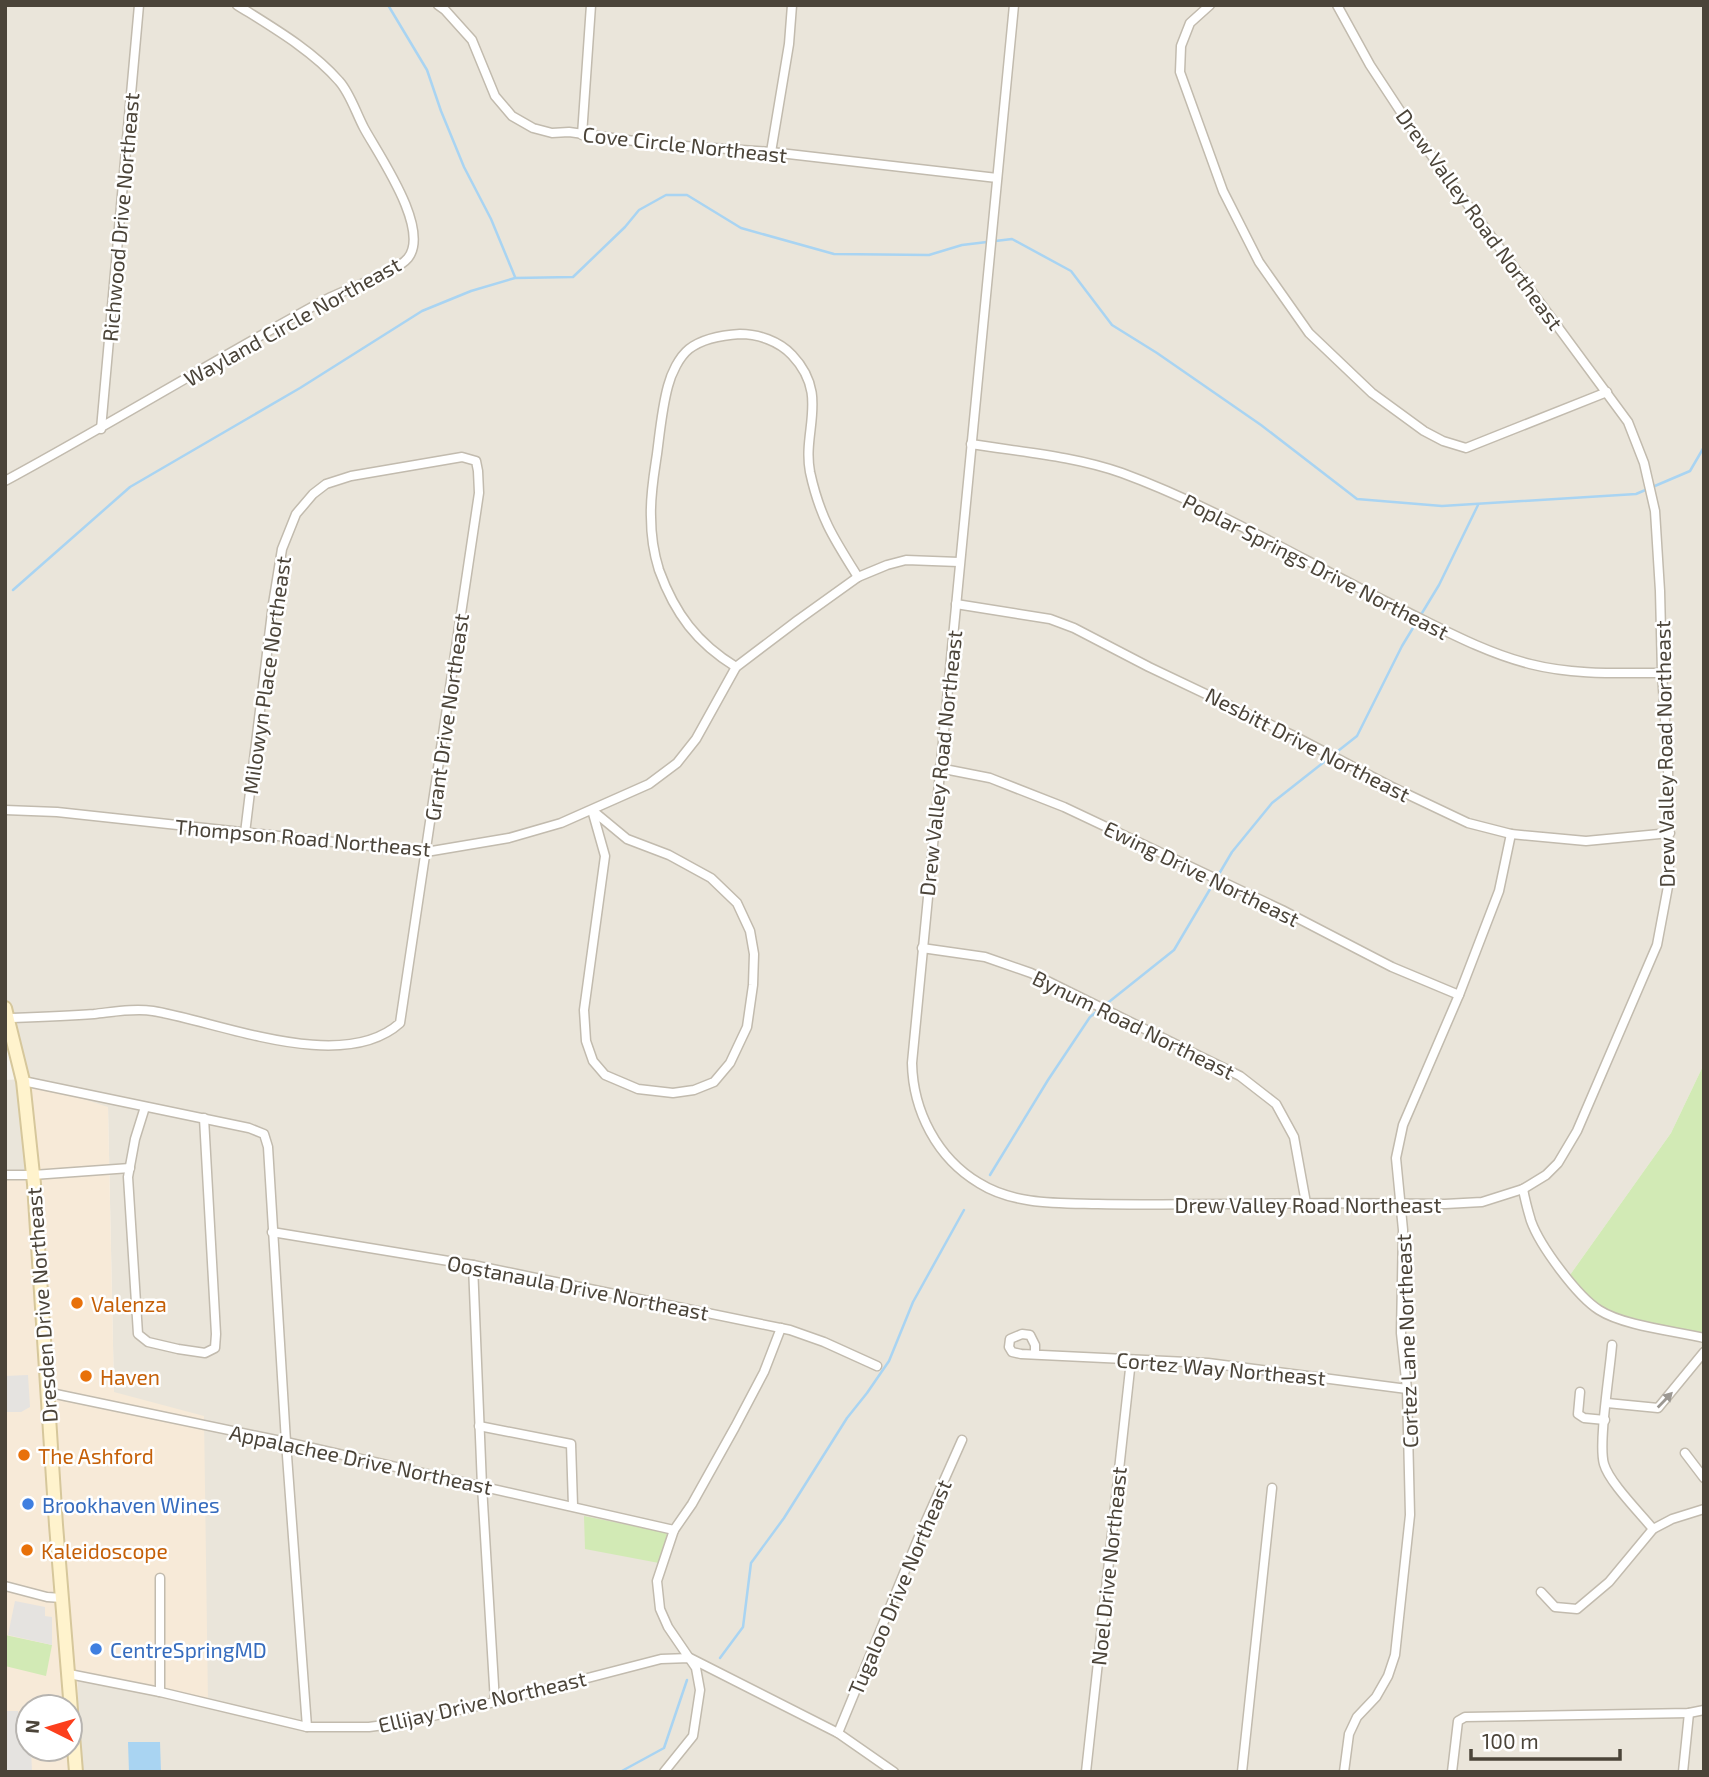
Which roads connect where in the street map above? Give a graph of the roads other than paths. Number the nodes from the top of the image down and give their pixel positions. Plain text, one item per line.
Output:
1 (139, 5) edge
2 (237, 5) edge
3 (438, 5) edge
4 (591, 5) edge
5 (792, 5) edge
6 (1014, 5) edge
7 (1210, 5) edge
8 (1337, 5) edge
9 (582, 135) junction
10 (771, 152) junction
11 (997, 178) junction
12 (1607, 392) junction
13 (101, 429) junction
14 (971, 443) junction
15 (5, 481) edge
16 (294, 519) joint
17 (959, 562) junction
18 (858, 577) junction
19 (956, 604) junction
20 (736, 667) junction
21 (1662, 673) junction
22 (939, 768) junction
23 (5, 810) edge
24 (592, 810) junction
25 (245, 833) junction
26 (1670, 833) junction
27 (1511, 834) junction
28 (426, 852) junction
29 (922, 948) junction
30 (1460, 995) junction
31 (7, 1013) edge
32 (23, 1081) junction
33 (145, 1107) junction
34 (204, 1118) junction
35 (130, 1168) junction
36 (5, 1175) edge
37 (33, 1175) junction
38 (1522, 1189) junction
39 (1306, 1203) junction
40 (1400, 1203) junction
41 (272, 1232) junction
42 (473, 1265) junction
43 (781, 1328) junction
44 (1704, 1338) edge
45 (1612, 1345) dead end
46 (1704, 1352) edge
47 (1035, 1354) dead end
48 (1131, 1360) junction
49 (877, 1366) dead end
50 (1407, 1389) junction
51 (47, 1392) junction
52 (1580, 1392) dead end
53 (1607, 1403) junction
54 (1605, 1420) junction
55 (479, 1426) junction
56 (962, 1440) dead end
57 (286, 1442) junction
58 (1685, 1453) dead end
59 (1704, 1478) edge
60 (482, 1486) junction
61 (1272, 1488) dead end
62 (573, 1506) junction
63 (1704, 1509) edge
64 (1653, 1529) junction
65 (674, 1530) junction
66 (160, 1577) dead end
67 (5, 1586) edge
68 (1542, 1592) dead end
69 (62, 1598) junction
70 (690, 1658) junction
71 (69, 1674) junction
72 (160, 1692) junction
73 (495, 1702) junction
74 (1704, 1710) edge
75 (1689, 1713) junction
76 (307, 1727) junction
77 (838, 1733) junction
78 (76, 1772) edge
79 (663, 1772) edge
80 (894, 1772) edge
81 (1086, 1772) edge
82 (1242, 1772) edge
83 (1344, 1772) edge
84 (1451, 1772) edge
85 (1683, 1772) edge

1 - 13 street, Richwood Drive Northeast
2 - 13 street, Wayland Circle Northeast
3 - 9 street, Cove Circle Northeast
4 - 9 street
5 - 10 street
6 - 11 street, Drew Valley Road Northeast
7 - 12 street
8 - 12 street, Drew Valley Road Northeast
9 - 10 street, Cove Circle Northeast
10 - 11 street, Cove Circle Northeast
11 - 14 street, Drew Valley Road Northeast
12 - 21 street, Drew Valley Road Northeast
13 - 15 street, Wayland Circle Northeast
14 - 17 street, Drew Valley Road Northeast
14 - 21 street, Poplar Springs Drive Northeast
16 - 25 street, Milowyn Place Northeast
16 - 28 street, Grant Drive Northeast
17 - 18 street, Thompson Road Northeast
17 - 19 street, Drew Valley Road Northeast
18 - 20 street, Thompson Road Northeast
18 - 20 street
19 - 22 street, Drew Valley Road Northeast
19 - 27 street, Nesbitt Drive Northeast
20 - 24 street, Thompson Road Northeast
21 - 26 street, Drew Valley Road Northeast
22 - 29 street, Drew Valley Road Northeast
22 - 30 street, Ewing Drive Northeast
23 - 25 street, Thompson Road Northeast
24 - 24 street
24 - 28 street, Thompson Road Northeast
25 - 28 street, Thompson Road Northeast
26 - 27 street, Nesbitt Drive Northeast
26 - 38 street, Drew Valley Road Northeast
27 - 30 street, Cortez Lane Northeast
28 - 31 street, Grant Drive Northeast
29 - 39 street, Bynum Road Northeast
29 - 39 street, Drew Valley Road Northeast
30 - 40 street, Cortez Lane Northeast
31 - 32 street, Dresden Drive Northeast
32 - 33 street
32 - 37 street, Dresden Drive Northeast
33 - 34 street
33 - 35 street
34 - 35 street
34 - 41 street
35 - 37 street
36 - 37 street
37 - 51 street, Dresden Drive Northeast
38 - 40 street, Drew Valley Road Northeast
38 - 44 street
39 - 40 street, Drew Valley Road Northeast
40 - 50 street, Cortez Lane Northeast
41 - 42 street, Oostanaula Drive Northeast
41 - 57 street
42 - 43 street, Oostanaula Drive Northeast
42 - 55 street
43 - 49 street, Oostanaula Drive Northeast
43 - 65 street
45 - 53 street
53 -> 46 street
47 - 48 street, Cortez Way Northeast
48 - 50 street, Cortez Way Northeast
48 - 81 street, Noel Drive Northeast
50 - 83 street, Cortez Lane Northeast
51 - 57 street, Appalachee Drive Northeast
51 - 69 street, Dresden Drive Northeast
52 - 54 street
53 - 54 street
54 - 64 street
55 - 60 street
55 - 62 street
56 - 77 street, Tugaloo Drive Northeast
57 - 60 street, Appalachee Drive Northeast
57 - 76 street
58 - 59 street
60 - 62 street, Appalachee Drive Northeast
60 - 73 street
61 - 82 street
62 - 65 street, Appalachee Drive Northeast
63 - 64 street
64 - 68 street
65 - 70 street
66 - 72 street
67 - 69 street
69 - 71 street, Dresden Drive Northeast
70 - 73 street, Ellijay Drive Northeast
70 - 77 street
70 - 79 street
71 - 72 street, Ellijay Drive Northeast
71 - 78 street, Dresden Drive Northeast
72 - 76 street, Ellijay Drive Northeast
73 - 76 street, Ellijay Drive Northeast
74 - 75 street
75 - 84 street
75 - 85 street
77 - 80 street

